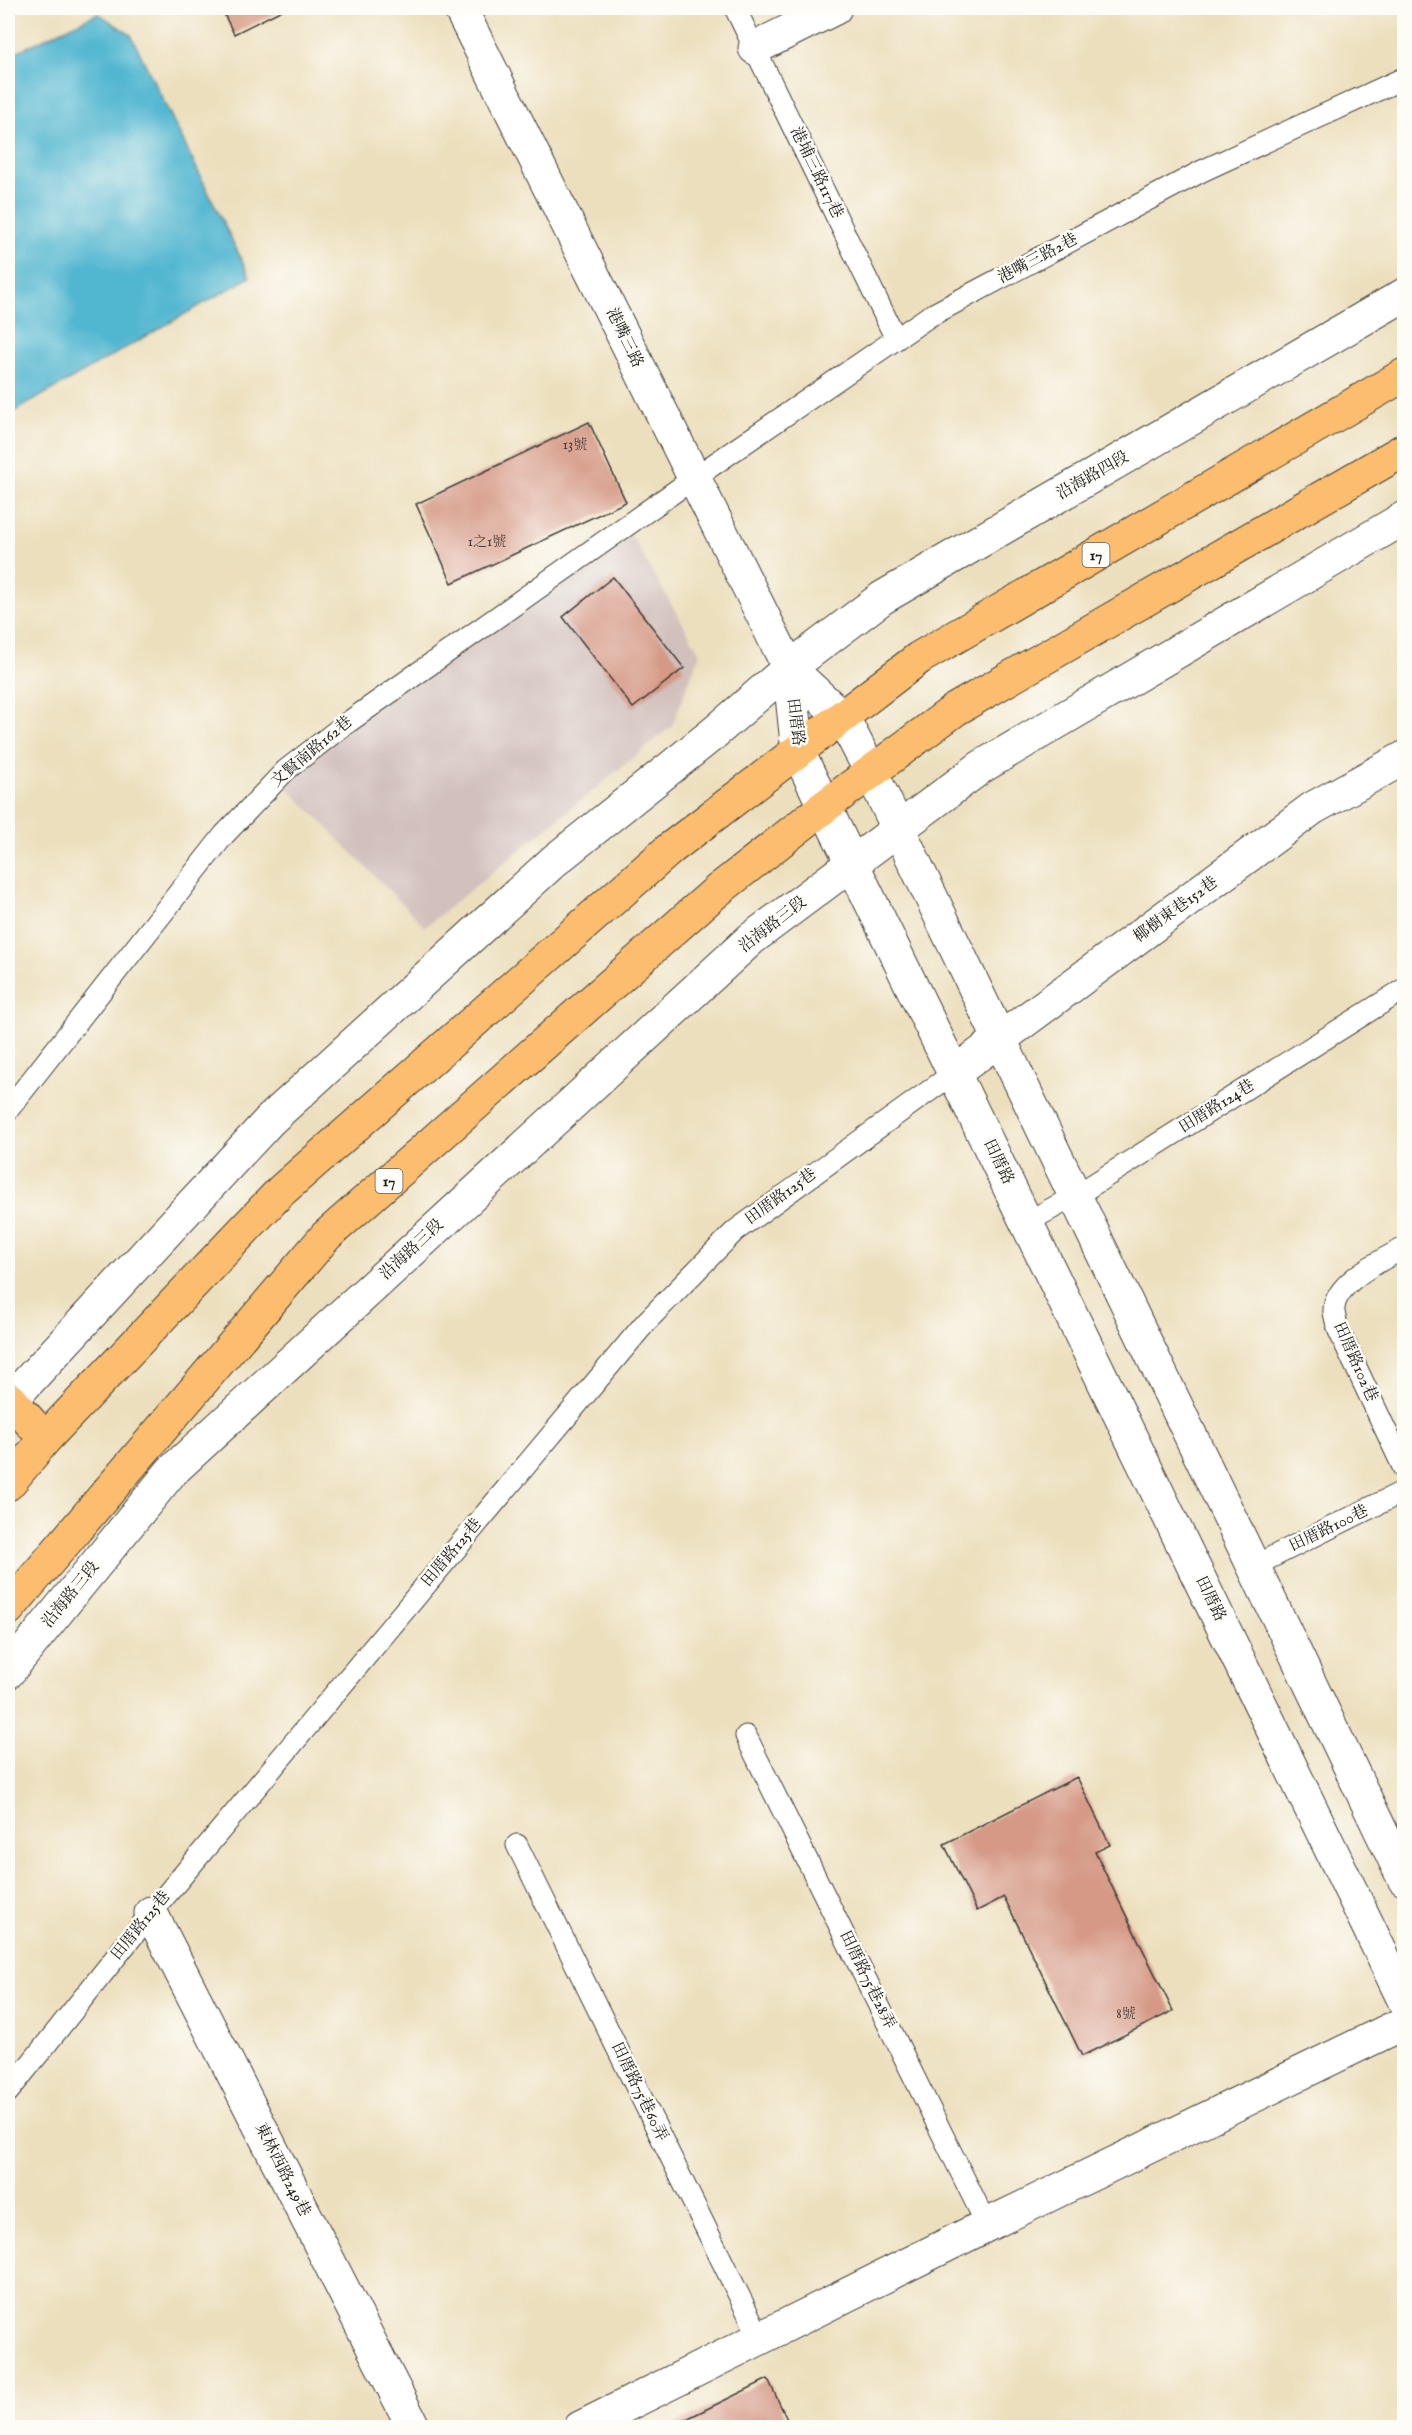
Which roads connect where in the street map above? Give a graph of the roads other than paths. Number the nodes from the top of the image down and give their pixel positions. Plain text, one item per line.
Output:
1 (460, 8) edge
2 (735, 8) edge
3 (835, 8) edge
4 (755, 48) junction
5 (1404, 78) edge
6 (1404, 295) edge
7 (896, 339) junction
8 (1404, 375) edge
9 (1404, 450) edge
10 (694, 478) junction
11 (1404, 518) edge
12 (789, 668) junction
13 (843, 718) junction
14 (798, 752) junction
15 (1404, 758) edge
16 (871, 772) junction
17 (824, 807) junction
18 (898, 828) junction
19 (852, 864) junction
20 (1404, 989) edge
21 (1000, 1039) junction
22 (954, 1073) junction
23 (8, 1110) edge
24 (1075, 1196) junction
25 (1027, 1222) junction
26 (1404, 1248) edge
27 (9, 1401) edge
28 (45, 1439) junction
29 (1404, 1469) edge
30 (8, 1484) edge
31 (1404, 1491) edge
32 (1254, 1566) junction
33 (8, 1609) edge
34 (8, 1672) edge
35 (746, 1736) dead end
36 (517, 1845) dead end
37 (1404, 1879) edge
38 (151, 1913) junction
39 (1404, 2000) edge
40 (1404, 2022) edge
41 (8, 2092) edge
42 (987, 2225) junction
43 (760, 2338) junction
44 (414, 2427) edge
45 (580, 2427) edge

1 - 10 street, 港嘴三路
2 - 4 lane, 港埔三路117巷
3 - 4 street
4 - 7 lane, 港埔三路117巷
5 - 7 lane, 港嘴三路2巷
6 - 12 street, 沿海路四段
7 - 10 lane, 港嘴三路2巷
8 - 13 main road, 17
9 - 16 main road, 17
10 - 12 street, 港嘴三路
10 - 23 lane, 文賢南路162巷
11 - 18 street
12 - 13 street, 田厝路
12 - 14 street, 田厝路
12 - 27 street
13 - 14 main road, 17
13 - 16 street, 田厝路
14 - 17 street, 田厝路
14 - 28 main road, 17
15 - 21 street, 椰樹東巷152巷
16 - 17 main road, 17
16 - 18 street, 田厝路
17 - 19 street, 田厝路
17 - 33 main road, 17
18 - 19 street
18 - 21 street, 田厝路
19 - 22 street, 田厝路
19 - 34 street, 沿海路三段
20 - 24 lane, 田厝路124巷
21 - 22 street, 椰樹東巷152巷
21 - 24 street, 田厝路
22 - 25 street, 田厝路
22 - 38 lane, 田厝路125巷
24 - 25 lane, 田厝路124巷
24 - 32 street, 田厝路
25 - 39 street, 田厝路
26 - 29 lane, 田厝路102巷
27 - 28 main road
28 - 30 main road, 17
31 - 32 lane, 田厝路100巷
32 - 37 street, 田厝路
35 - 42 lane, 田厝路75巷28弄
36 - 43 lane, 田厝路75巷60弄
38 - 41 lane, 田厝路125巷
38 - 44 street, 東林西路249巷
40 - 42 street
42 - 43 street
43 - 45 street

